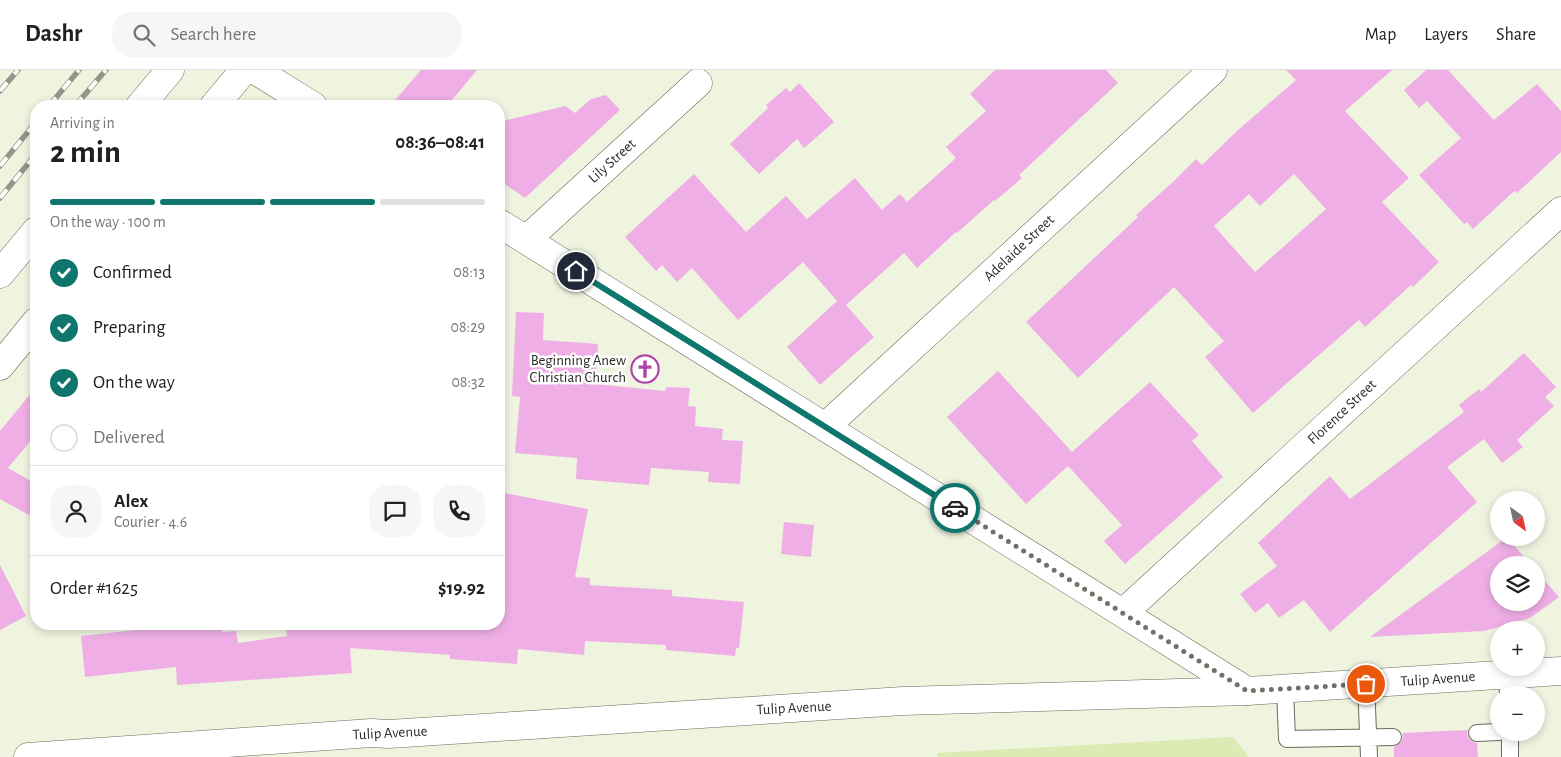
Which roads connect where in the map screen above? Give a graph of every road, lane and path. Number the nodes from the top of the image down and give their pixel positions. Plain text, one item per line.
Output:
1 (170, 70) edge
2 (244, 70) edge
3 (255, 70) edge
4 (1213, 70) edge
5 (698, 83) dead end
6 (145, 100) edge
7 (219, 100) edge
8 (303, 100) edge
9 (1561, 211) edge
10 (505, 227) edge
11 (30, 238) edge
12 (526, 240) junction
13 (0, 274) edge
14 (30, 329) edge
15 (0, 366) edge
16 (825, 426) junction
17 (1123, 613) junction
18 (1561, 671) edge
19 (1366, 684) junction
20 (1508, 685) edge
21 (1285, 689) junction
22 (1247, 691) junction
23 (1490, 732) edge
24 (1477, 733) dead end
25 (1393, 737) dead end
26 (1368, 738) junction
27 (1510, 741) edge
28 (28, 757) edge
29 (1369, 757) edge
30 (1510, 757) edge

1 - 6 street
2 - 7 street
3 - 8 street
4 - 16 street, Adelaide Street
5 - 12 street, Lily Street
9 - 17 street, Florence Street
10 - 12 street
11 - 13 street
12 - 16 street
14 - 15 street
16 - 17 street
17 - 22 street
18 - 20 street, Tulip Avenue
19 - 20 street, Tulip Avenue
19 - 21 street, Tulip Avenue
19 - 26 lane
21 - 22 street, Tulip Avenue
21 - 26 lane
22 - 28 street, Tulip Avenue
23 - 24 lane
25 - 26 lane
26 - 29 lane
27 - 30 lane

